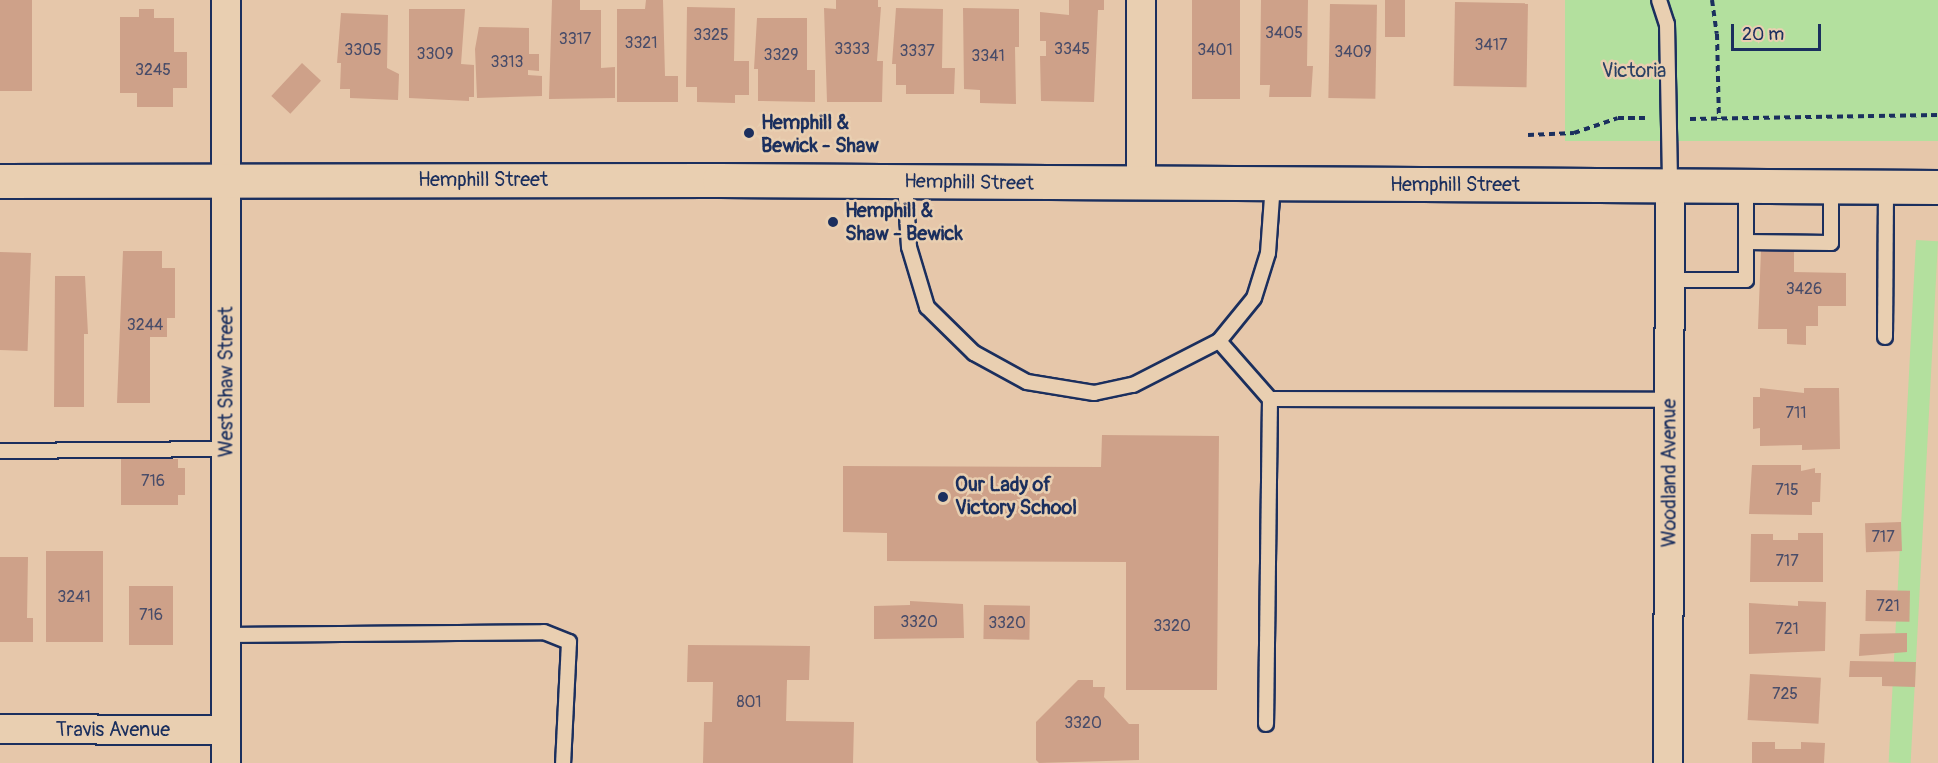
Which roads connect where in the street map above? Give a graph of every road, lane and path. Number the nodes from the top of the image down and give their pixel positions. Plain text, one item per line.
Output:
1 (226, 0) edge
2 (1141, 0) edge
3 (1659, 0) edge
4 (1712, 0) edge
5 (1938, 115) edge
6 (1668, 118) junction
7 (1719, 119) junction
8 (1528, 135) dead end
9 (226, 180) junction
10 (0, 181) edge
11 (905, 182) junction
12 (1141, 184) junction
13 (1273, 184) junction
14 (1670, 184) junction
15 (1746, 185) junction
16 (1831, 186) junction
17 (1886, 186) junction
18 (1938, 187) edge
19 (1746, 242) junction
20 (1670, 280) junction
21 (1885, 337) dead end
22 (1219, 341) junction
23 (1270, 399) junction
24 (1669, 400) junction
25 (226, 449) junction
26 (0, 451) edge
27 (226, 635) junction
28 (1266, 724) dead end
29 (0, 729) edge
30 (226, 730) junction
31 (226, 763) edge
32 (563, 763) edge
33 (1668, 763) edge

1 - 9 street, West Shaw Street
2 - 12 street
3 - 6 lane
4 - 7 path
5 - 7 path
6 - 7 path
6 - 8 path
6 - 14 lane
9 - 10 main road, Hemphill Street
9 - 11 main road, Hemphill Street
9 - 25 street, West Shaw Street
11 - 12 main road, Hemphill Street
11 - 22 lane
12 - 13 main road, Hemphill Street
13 - 14 main road, Hemphill Street
13 - 22 lane
14 - 15 main road, Hemphill Street
14 - 20 street, Woodland Avenue
15 - 16 main road, Hemphill Street
15 - 19 lane
16 - 17 main road, Hemphill Street
16 - 19 lane
17 - 18 main road, Hemphill Street
17 - 21 lane
19 - 20 lane
20 - 24 street, Woodland Avenue
22 - 23 lane
23 - 24 lane
23 - 28 lane
24 - 33 street, Woodland Avenue
25 - 26 lane
25 - 27 street, West Shaw Street
27 - 30 street, West Shaw Street
27 - 32 lane
29 - 30 street, Travis Avenue
30 - 31 street, West Shaw Street

